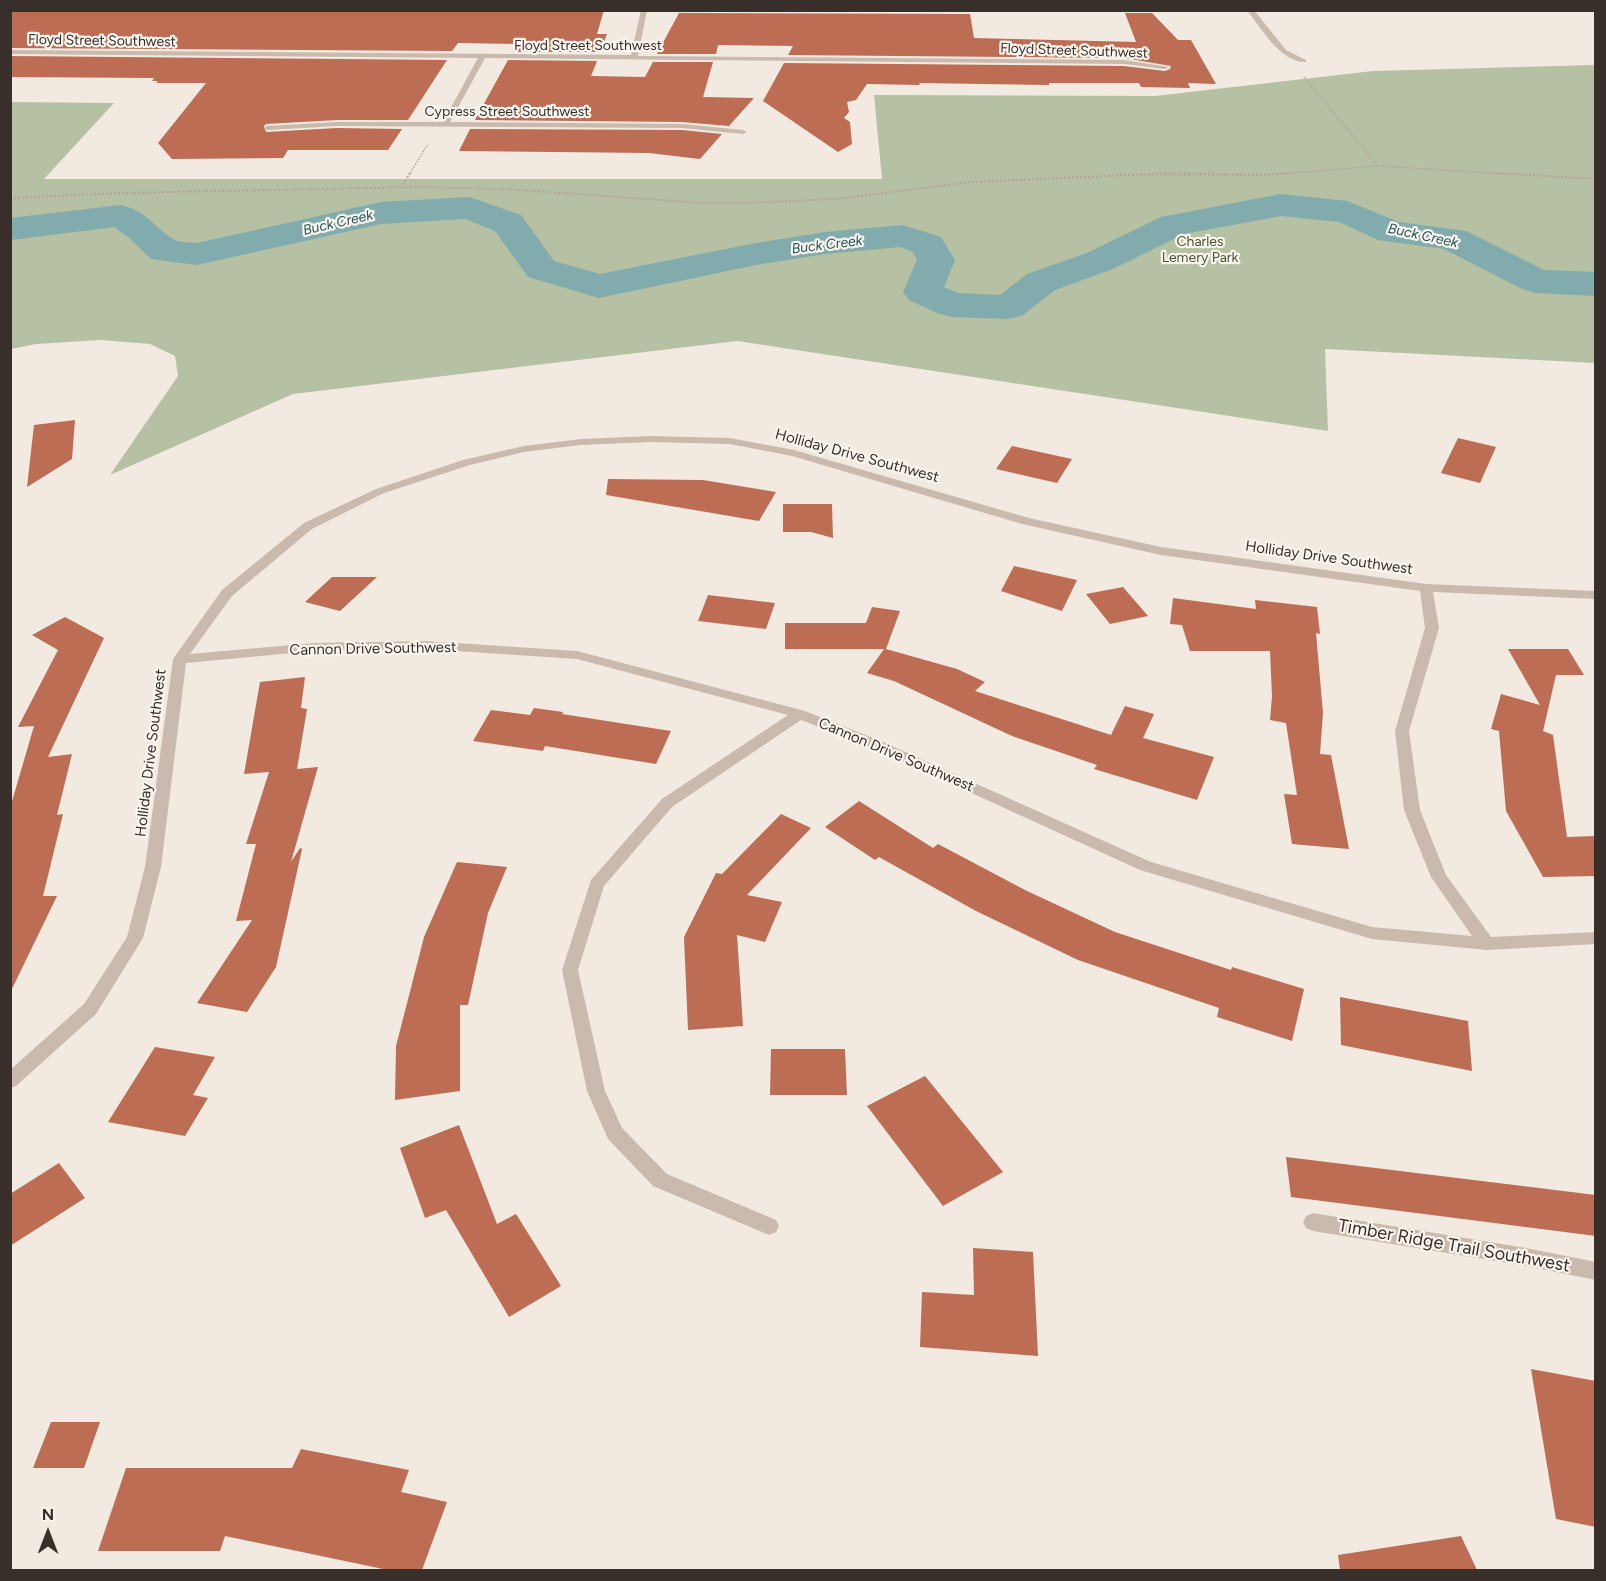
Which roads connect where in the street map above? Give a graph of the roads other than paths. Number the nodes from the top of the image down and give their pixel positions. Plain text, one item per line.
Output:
1 (644, 10) edge
2 (1250, 10) edge
3 (10, 52) edge
4 (482, 57) junction
5 (634, 58) junction
6 (1304, 61) dead end
7 (1165, 67) dead end
8 (441, 125) junction
9 (269, 128) dead end
10 (743, 132) dead end
11 (1426, 588) junction
12 (1596, 595) edge
13 (180, 659) junction
14 (800, 714) junction
15 (1596, 938) edge
16 (1487, 944) junction
17 (10, 1081) edge
18 (1313, 1222) dead end
19 (769, 1226) dead end
20 (1596, 1271) edge

1 - 5 street
2 - 6 street
3 - 4 street, Floyd Street Southwest
4 - 5 street, Floyd Street Southwest
4 - 8 street
5 - 7 street, Floyd Street Southwest
8 - 9 street, Cypress Street Southwest
8 - 10 street, Cypress Street Southwest
11 - 12 street, Holliday Drive Southwest
11 - 13 street, Holliday Drive Southwest
11 - 16 street
13 - 14 street, Cannon Drive Southwest
13 - 17 street, Holliday Drive Southwest
14 - 16 street, Cannon Drive Southwest
14 - 19 street
15 - 16 street, Cannon Drive Southwest
18 - 20 street, Timber Ridge Trail Southwest

